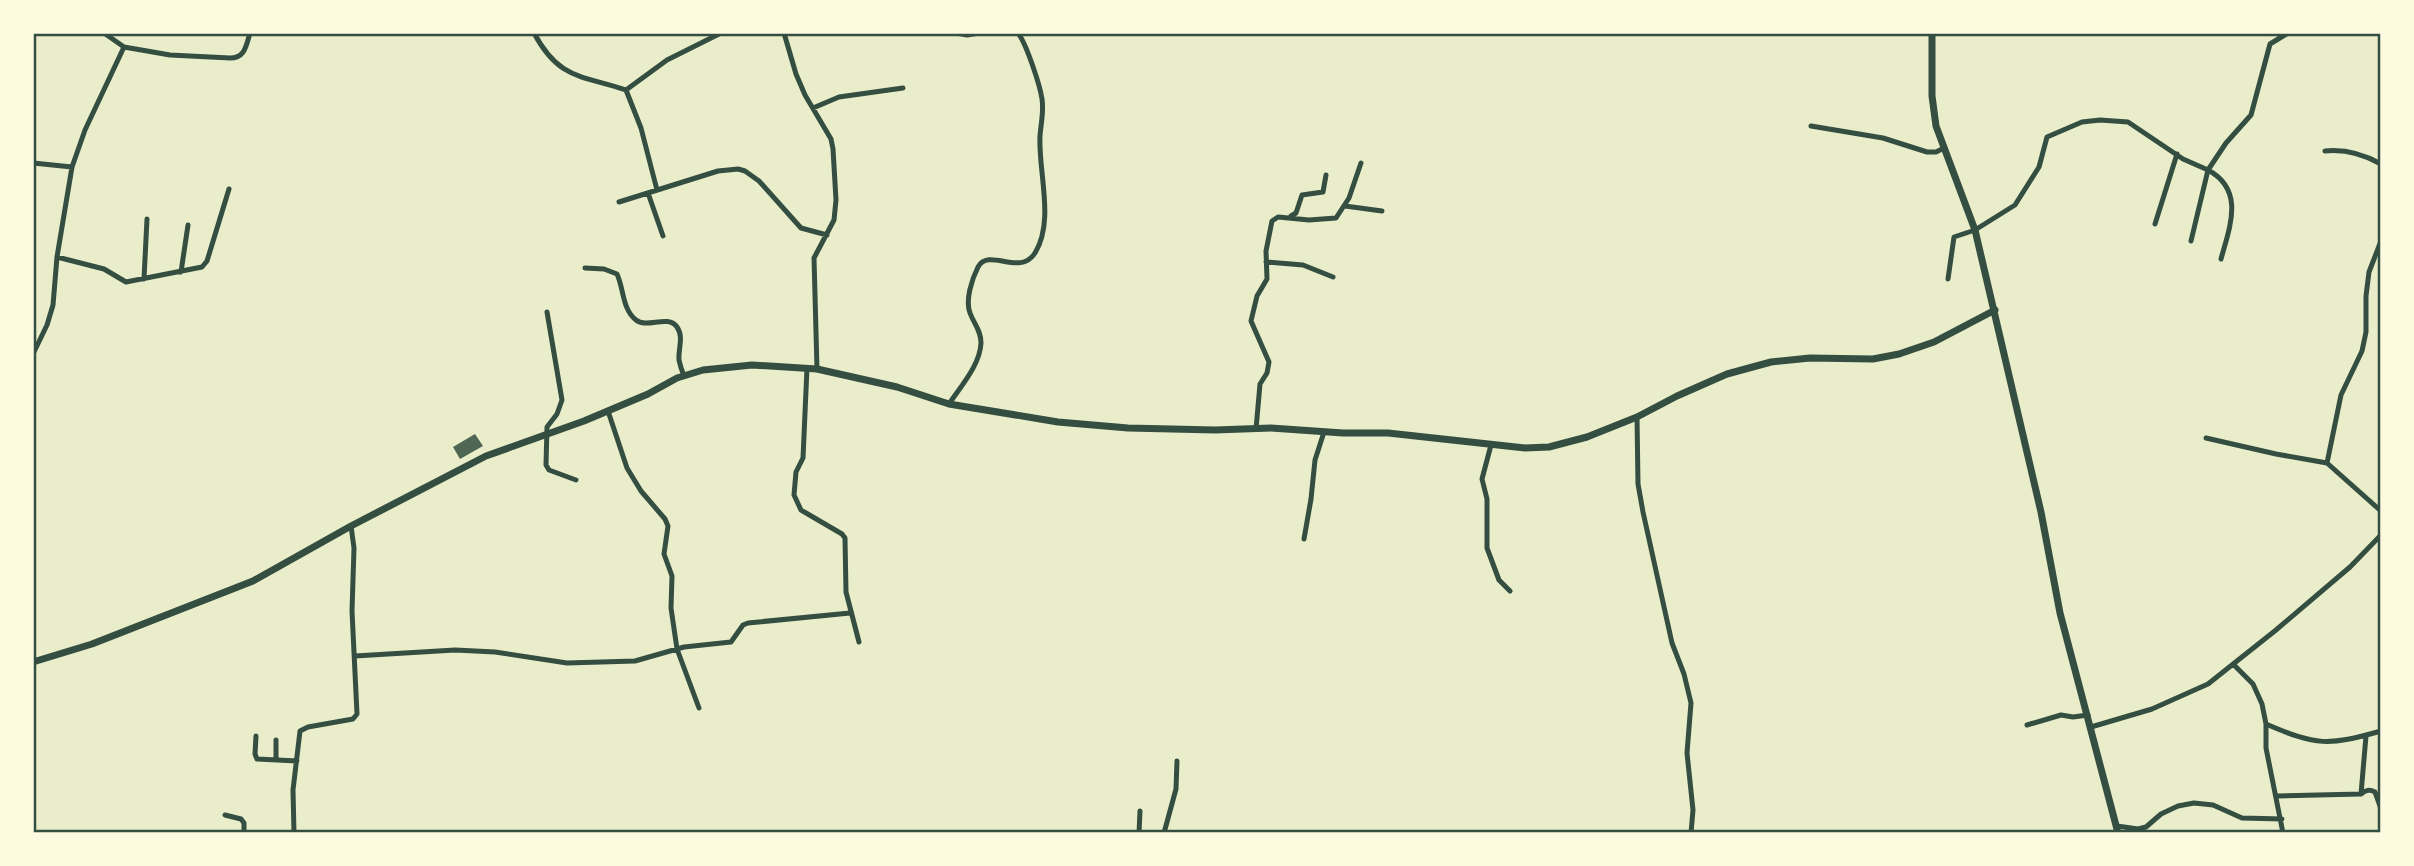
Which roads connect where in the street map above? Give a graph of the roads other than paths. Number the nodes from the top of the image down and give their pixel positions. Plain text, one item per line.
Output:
1 (104, 33) edge
2 (250, 33) edge
3 (534, 33) edge
4 (721, 33) edge
5 (784, 33) edge
6 (956, 33) edge
7 (979, 33) edge
8 (1018, 33) edge
9 (1933, 33) edge
10 (2288, 33) edge
11 (124, 47) junction
12 (903, 88) dead end
13 (626, 90) junction
14 (813, 108) junction
15 (1811, 126) dead end
16 (1944, 148) junction
17 (2325, 151) dead end
18 (2177, 154) junction
19 (33, 163) edge
20 (1362, 163) dead end
21 (2381, 164) edge
22 (72, 167) junction
23 (2208, 170) junction
24 (1326, 175) dead end
25 (229, 189) dead end
26 (657, 190) junction
27 (648, 193) junction
28 (619, 202) dead end
29 (1345, 206) junction
30 (1382, 211) dead end
31 (1288, 218) junction
32 (147, 219) dead end
33 (2155, 224) dead end
34 (188, 225) dead end
35 (1975, 230) junction
36 (827, 235) junction
37 (663, 236) dead end
38 (2191, 241) dead end
39 (2381, 241) edge
40 (57, 257) junction
41 (2221, 259) dead end
42 (1266, 262) junction
43 (586, 268) dead end
44 (181, 272) junction
45 (1334, 277) dead end
46 (144, 279) junction
47 (1948, 279) dead end
48 (1995, 310) junction
49 (547, 312) dead end
50 (33, 354) edge
51 (807, 368) junction
52 (817, 369) junction
53 (684, 376) junction
54 (949, 404) junction
55 (608, 411) junction
56 (1637, 417) junction
57 (1256, 429) junction
58 (1324, 432) junction
59 (547, 435) junction
60 (2206, 438) dead end
61 (1490, 444) junction
62 (2327, 463) junction
63 (576, 480) dead end
64 (2381, 511) edge
65 (351, 526) junction
66 (2381, 536) edge
67 (1304, 539) dead end
68 (1510, 591) dead end
69 (850, 613) junction
70 (859, 642) dead end
71 (677, 649) junction
72 (355, 656) junction
73 (33, 662) edge
74 (2234, 665) junction
75 (699, 708) dead end
76 (2088, 715) junction
77 (2266, 724) junction
78 (2027, 725) dead end
79 (2091, 727) junction
80 (2381, 731) edge
81 (256, 736) dead end
82 (2366, 736) junction
83 (276, 740) dead end
84 (276, 760) junction
85 (297, 761) junction
86 (1177, 761) dead end
87 (2361, 794) junction
88 (2277, 796) junction
89 (2381, 809) edge
90 (1140, 811) dead end
91 (225, 815) dead end
92 (2282, 819) junction
93 (2118, 829) edge
94 (244, 833) edge
95 (294, 833) edge
96 (1139, 833) edge
97 (1164, 833) edge
98 (1691, 833) edge
99 (2283, 833) edge

1 - 11 street
2 - 11 street
3 - 13 street
4 - 13 street
5 - 14 street
6 - 7 street
8 - 54 street
9 - 16 street
10 - 23 street
11 - 22 street
12 - 14 street
13 - 26 street
14 - 36 street
15 - 16 street
16 - 35 street
17 - 21 street
18 - 23 street
18 - 33 street
18 - 35 street
19 - 22 street
20 - 29 street
22 - 40 street
23 - 38 street
23 - 41 street
24 - 31 street
25 - 44 street
26 - 27 street
26 - 36 street
27 - 28 street
27 - 37 street
29 - 30 street
29 - 31 street
31 - 42 street
32 - 46 street
34 - 44 street
35 - 47 street
35 - 48 street
36 - 52 street
39 - 62 street
40 - 46 street
40 - 50 street
42 - 45 street
42 - 57 street
43 - 53 street
44 - 46 street
48 - 56 street
48 - 76 street
49 - 59 street
51 - 52 street
51 - 53 street
51 - 69 street
52 - 54 street
53 - 55 street
54 - 57 street
55 - 59 street
55 - 71 street
56 - 61 street
56 - 98 street
57 - 58 street
58 - 61 street
58 - 67 street
59 - 63 street
59 - 65 street
60 - 62 street
61 - 68 street
62 - 64 street
65 - 72 street
65 - 73 street
66 - 74 street
69 - 70 street
69 - 71 street
71 - 72 street
71 - 75 street
72 - 85 street
74 - 77 street
74 - 79 street
76 - 78 street
76 - 79 street
77 - 82 street
77 - 88 street
79 - 93 street
80 - 82 street
81 - 84 street
82 - 87 street
83 - 84 street
84 - 85 street
85 - 95 street
86 - 97 street
87 - 88 street
87 - 89 street
88 - 92 street
90 - 96 street
91 - 94 street
92 - 93 street
92 - 99 street

